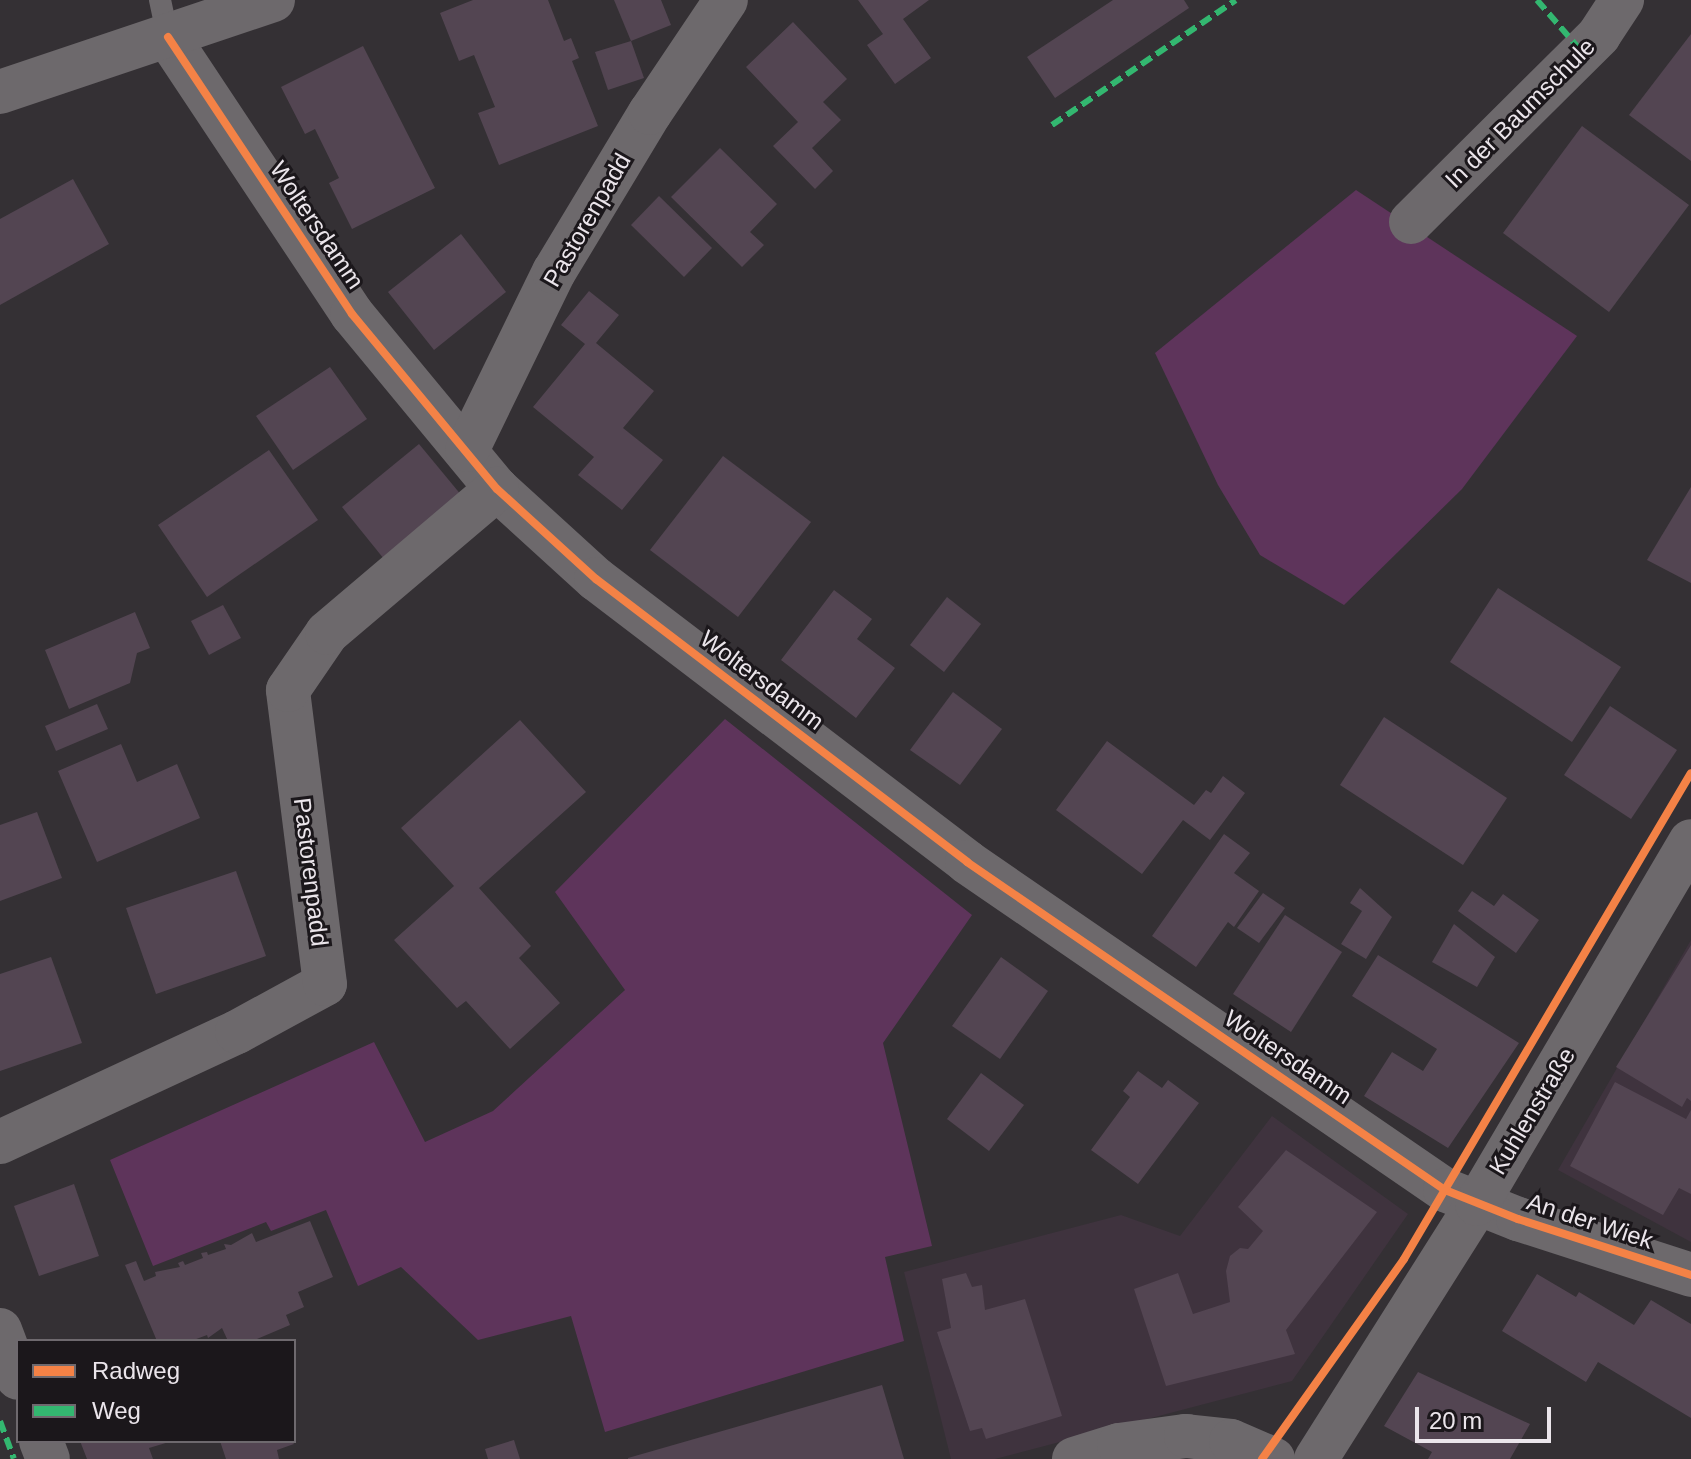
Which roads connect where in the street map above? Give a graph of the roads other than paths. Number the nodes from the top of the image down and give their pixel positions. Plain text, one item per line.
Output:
1 (273, 0) edge
2 (726, 0) edge
3 (1622, 0) edge
4 (164, 18) edge
5 (0, 92) edge
6 (1411, 222) dead end
7 (467, 450) junction
8 (497, 489) junction
9 (1691, 841) edge
10 (0, 1142) edge
11 (1477, 1204) junction
12 (1691, 1275) edge
13 (0, 1330) edge
14 (16, 1373) edge
15 (1074, 1459) edge
16 (1273, 1459) edge
17 (1316, 1459) edge

1 - 4 street
2 - 7 street, Pastorenpadd
3 - 6 street, In der Baumschule
4 - 5 street
4 - 7 street, Woltersdamm
7 - 8 street, Woltersdamm
8 - 10 street, Pastorenpadd
8 - 11 street, Woltersdamm
9 - 11 street, Kuhlenstraße
11 - 12 street, An der Wiek
11 - 17 street, Kuhlenstraße
13 - 14 street
15 - 16 street

